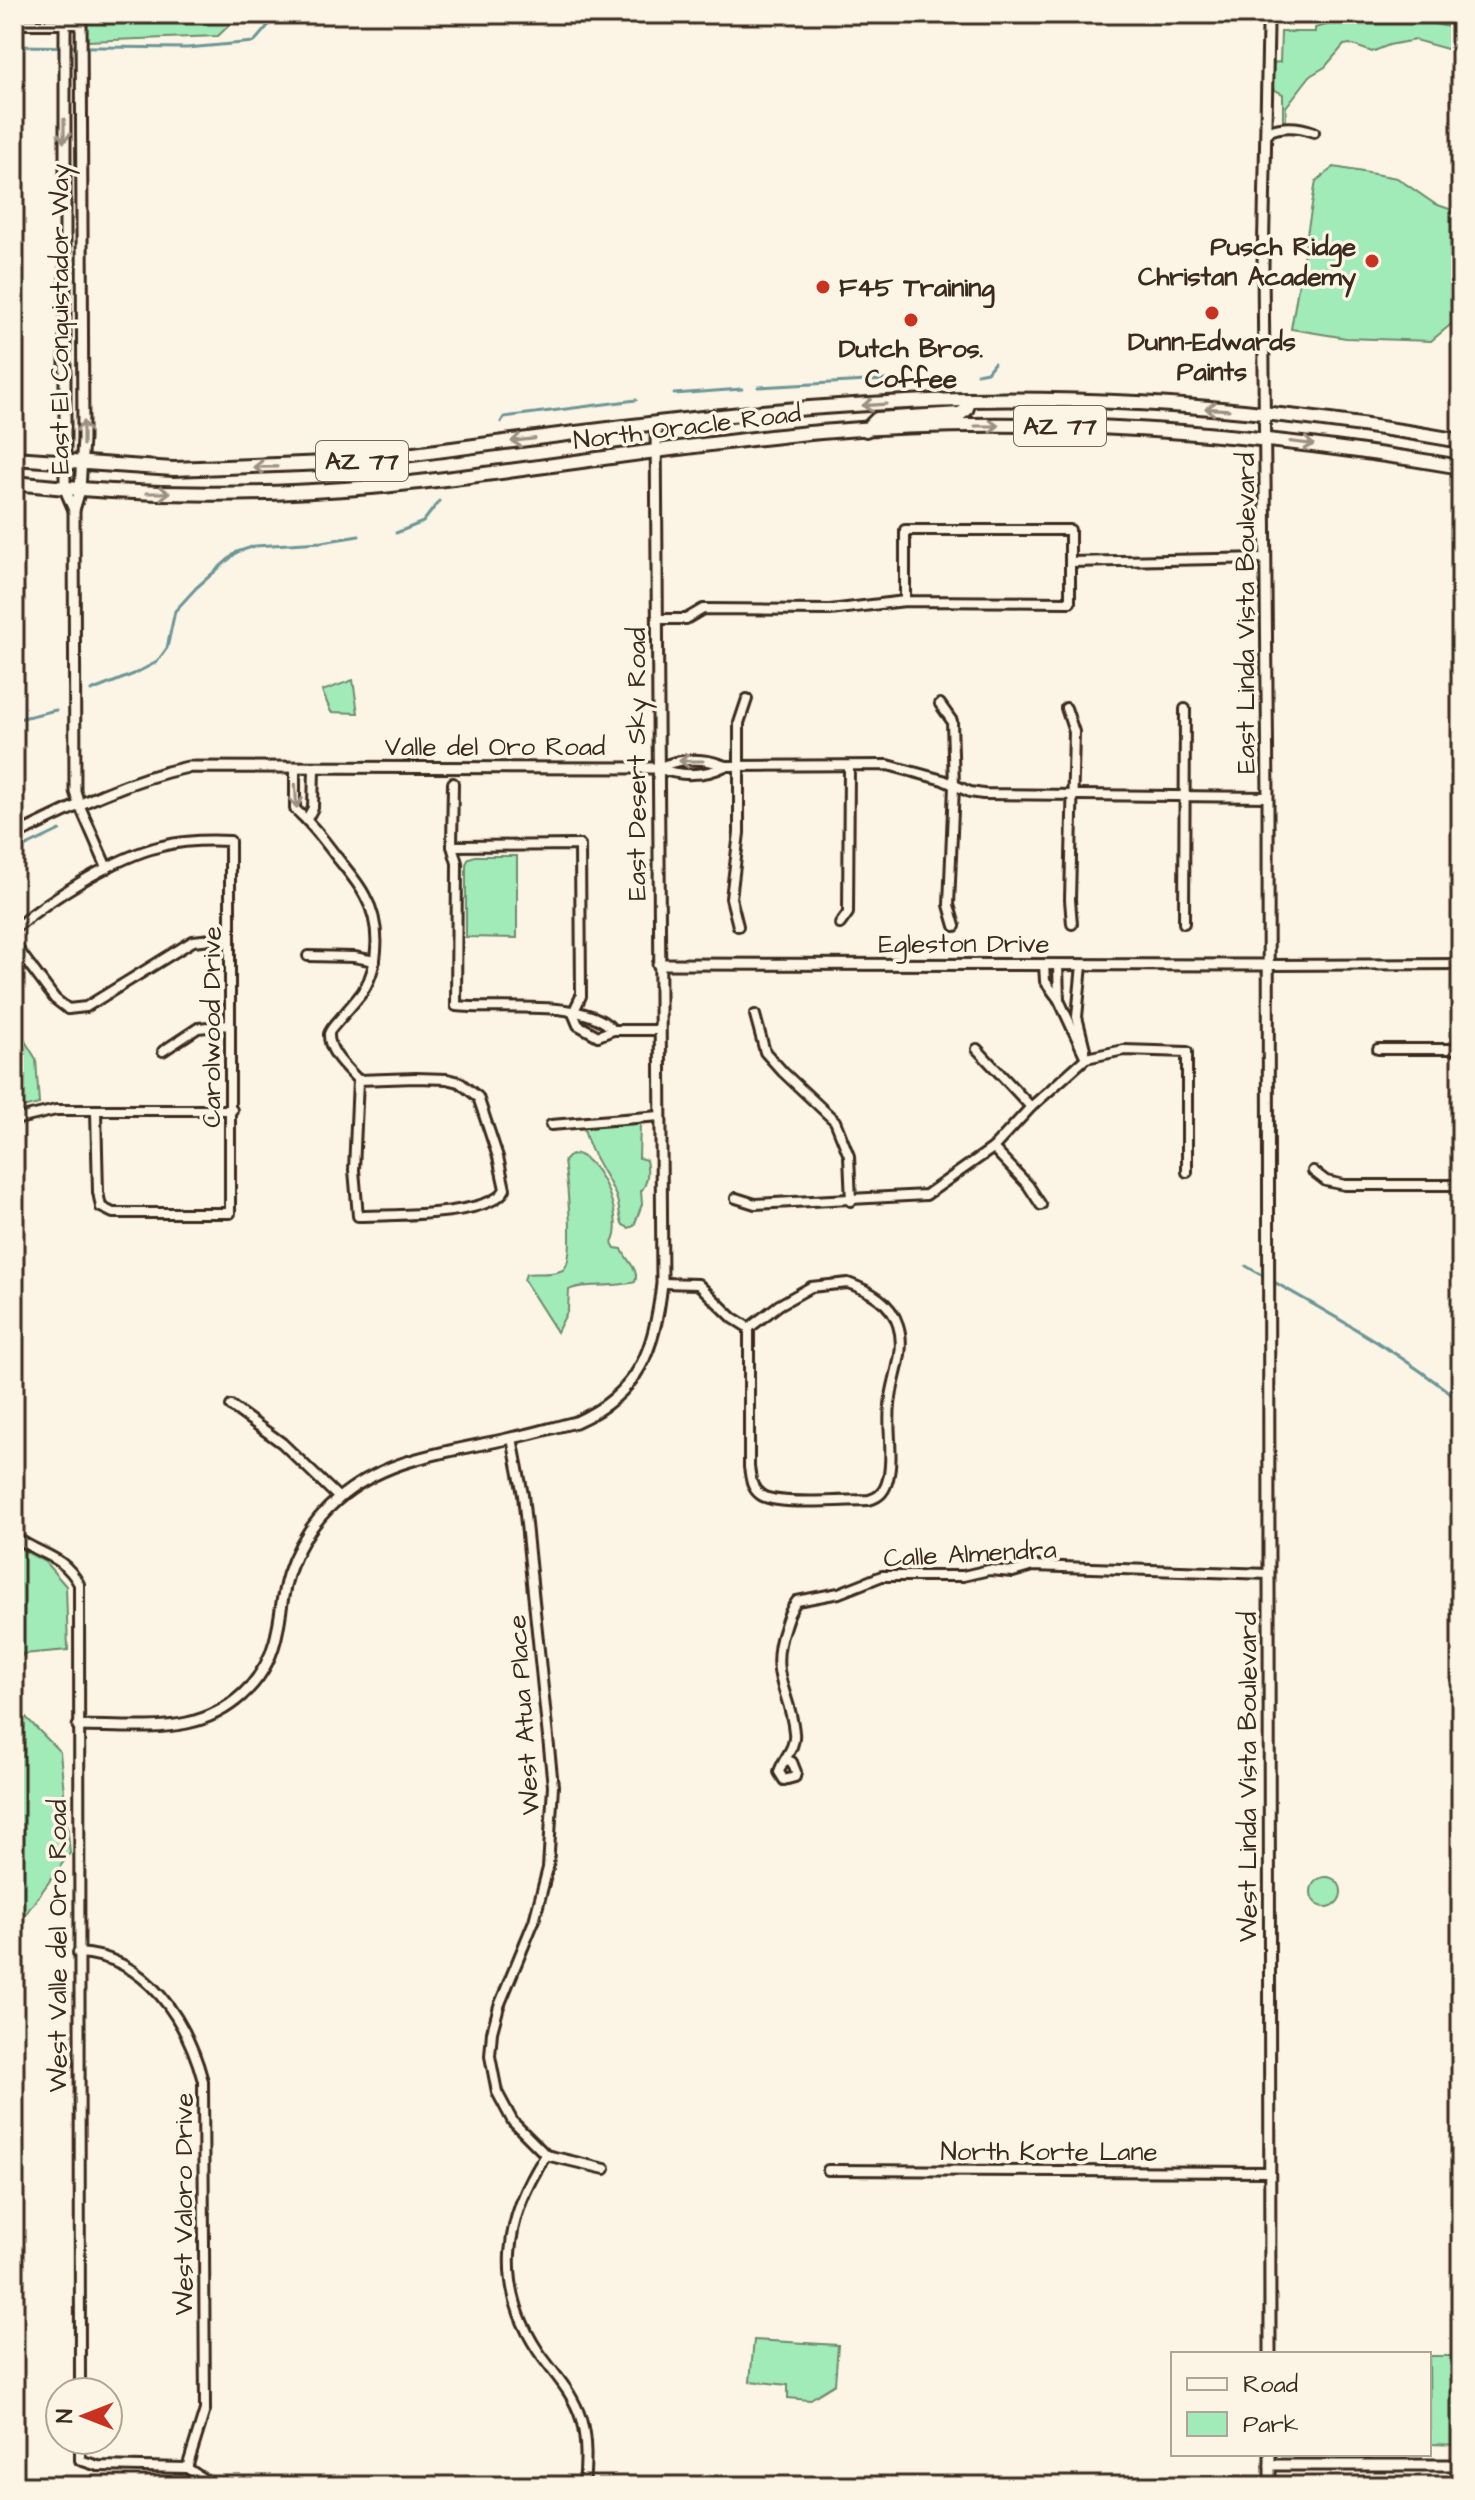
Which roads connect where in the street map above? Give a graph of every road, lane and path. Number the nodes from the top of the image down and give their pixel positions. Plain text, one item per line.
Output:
1 (1265, 14) edge
2 (65, 19) edge
3 (81, 19) edge
4 (14, 24) edge
5 (1268, 27) joint
6 (1267, 132) junction
7 (1314, 132) dead end
8 (65, 324) junction
9 (81, 324) junction
10 (970, 400) junction
11 (1265, 412) junction
12 (656, 424) junction
13 (866, 430) junction
14 (1265, 439) junction
15 (1461, 441) edge
16 (658, 449) junction
17 (14, 458) edge
18 (65, 462) junction
19 (82, 463) junction
20 (1461, 467) edge
21 (14, 483) edge
22 (65, 489) junction
23 (80, 490) junction
24 (74, 510) junction
25 (1265, 558) junction
26 (1070, 562) junction
27 (905, 601) junction
28 (658, 619) junction
29 (747, 699) dead end
30 (940, 704) dead end
31 (1066, 708) dead end
32 (1185, 709) dead end
33 (740, 766) junction
34 (849, 766) junction
35 (295, 768) junction
36 (314, 768) junction
37 (658, 768) junction
38 (453, 783) dead end
39 (954, 786) junction
40 (1074, 794) junction
41 (1186, 796) junction
42 (1268, 797) junction
43 (79, 804) junction
44 (307, 819) junction
45 (14, 836) edge
46 (452, 846) junction
47 (107, 868) junction
48 (1184, 923) dead end
49 (840, 924) dead end
50 (1072, 924) dead end
51 (738, 926) dead end
52 (955, 926) dead end
53 (14, 929) edge
54 (230, 937) junction
55 (14, 944) edge
56 (308, 956) dead end
57 (375, 961) junction
58 (658, 964) junction
59 (1461, 964) edge
60 (1044, 965) junction
61 (1058, 965) junction
62 (1082, 965) junction
63 (1269, 965) junction
64 (1079, 991) junction
65 (1059, 1000) junction
66 (573, 1013) junction
67 (755, 1015) dead end
68 (229, 1025) junction
69 (613, 1030) junction
70 (658, 1030) junction
71 (977, 1049) dead end
72 (1378, 1049) dead end
73 (1461, 1049) edge
74 (163, 1051) dead end
75 (1086, 1058) junction
76 (358, 1080) junction
77 (1031, 1107) junction
78 (232, 1110) junction
79 (96, 1111) junction
80 (660, 1116) junction
81 (14, 1120) edge
82 (551, 1125) dead end
83 (993, 1148) junction
84 (1313, 1171) dead end
85 (1187, 1172) dead end
86 (1461, 1185) edge
87 (736, 1198) dead end
88 (1268, 1199) joint
89 (851, 1201) junction
90 (1041, 1205) dead end
91 (662, 1283) junction
92 (749, 1328) junction
93 (231, 1406) dead end
94 (512, 1438) junction
95 (339, 1498) junction
96 (14, 1536) edge
97 (1269, 1574) junction
98 (78, 1726) junction
99 (787, 1760) dead end
100 (78, 1953) junction
101 (546, 2155) junction
102 (605, 2169) dead end
103 (828, 2170) dead end
104 (1270, 2172) junction
105 (1270, 2352) edge
106 (80, 2376) edge
107 (80, 2456) edge
108 (1270, 2456) edge
109 (1270, 2465) junction
110 (1461, 2465) edge
111 (187, 2468) junction
112 (214, 2486) edge
113 (584, 2486) edge
114 (1270, 2486) edge

1 - 5 street
2 - 3 street
2 - 4 street
2 -> 8 street, East El Conquistador Way
3 - 9 street, East El Conquistador Way
5 - 6 street, East Linda Vista Boulevard
6 - 7 street
6 - 11 street, East Linda Vista Boulevard
8 - 9 street
8 - 18 street, East El Conquistador Way
19 -> 9 street, East El Conquistador Way
11 -> 10 highway, North Oracle Road / AZ 77
10 -> 12 highway, North Oracle Road / AZ 77
10 - 13 highway
11 - 14 street, East Linda Vista Boulevard
11 - 15 highway, North Oracle Road / AZ 77
12 - 16 street, East Desert Sky Road
12 -> 19 highway, North Oracle Road / AZ 77
13 -> 14 highway, North Oracle Road / AZ 77
13 - 16 highway, North Oracle Road / AZ 77
14 -> 20 highway, North Oracle Road / AZ 77
14 - 25 street, East Linda Vista Boulevard
23 -> 16 highway, North Oracle Road / AZ 77
16 - 28 street, East Desert Sky Road
17 - 18 highway, North Oracle Road / AZ 77
18 - 19 highway, North Oracle Road / AZ 77
18 - 22 street, East El Conquistador Way
19 - 23 street, East El Conquistador Way
21 - 22 highway, North Oracle Road / AZ 77
22 - 23 highway, North Oracle Road / AZ 77
22 - 24 street, East El Conquistador Way
23 - 24 street, East El Conquistador Way
24 - 43 street, East El Conquistador Way
25 - 26 street
25 - 42 street, East Linda Vista Boulevard
26 - 27 street
26 - 27 street
27 - 28 street
28 - 37 street, East Desert Sky Road
29 - 33 street
30 - 39 street
31 - 40 street
32 - 41 street
33 - 34 street
33 - 37 street
33 - 51 street
34 - 39 street
34 - 49 street
35 - 36 street
35 - 43 street
35 -> 44 street
36 - 37 street, Valle del Oro Road
36 - 44 street
37 - 58 street, East Desert Sky Road
38 - 46 street
39 - 40 street
39 - 52 street
40 - 41 street
40 - 50 street
41 - 42 street
41 - 48 street
42 - 63 street, East Linda Vista Boulevard
43 - 45 street
43 - 47 street, East El Conquistador Way
44 - 57 street
46 - 66 street
46 - 66 street
47 - 53 street
47 - 54 street, Carolwood Drive
54 - 55 street
54 - 68 street, Carolwood Drive
56 - 57 street
57 - 76 street
58 - 60 street, Egleston Drive
58 - 70 street, East Desert Sky Road
59 - 63 street
60 - 61 street, Egleston Drive
60 - 65 street
61 - 62 street, Egleston Drive
61 - 65 street
62 - 63 street, Egleston Drive
62 - 64 street
63 - 88 street, East Linda Vista Boulevard
64 - 65 street
64 - 75 street
65 - 75 street
66 - 69 street
66 - 69 street
67 - 89 street
68 - 74 street
68 - 78 street, Carolwood Drive
69 - 70 street
70 - 80 street, East Desert Sky Road
71 - 77 street
72 - 73 street
75 - 77 street
75 - 85 street
76 - 76 street
77 - 83 street
78 - 79 street
78 - 79 street, Carolwood Drive
79 - 81 street
80 - 82 street
80 - 91 street, East Desert Sky Road
83 - 89 street
83 - 90 street
84 - 86 street
87 - 89 street
88 - 97 street, West Linda Vista Boulevard
91 - 92 street
91 - 94 street, East Desert Sky Road
92 - 92 street
93 - 95 street
94 - 95 street, East Desert Sky Road
94 - 101 street, West Atua Place
95 - 98 street, East Desert Sky Road
96 - 98 street, West Valle del Oro Road
97 - 99 street, Calle Almendra
97 - 104 street, West Linda Vista Boulevard
98 - 100 street, West Valle del Oro Road
100 - 106 street, West Valle del Oro Road
100 - 111 street, West Valoro Drive
101 - 102 street
101 - 113 street
103 - 104 street, North Korte Lane
104 - 105 street, West Linda Vista Boulevard
107 - 111 street
108 - 109 street
109 - 110 street
109 - 114 street
111 - 112 street

